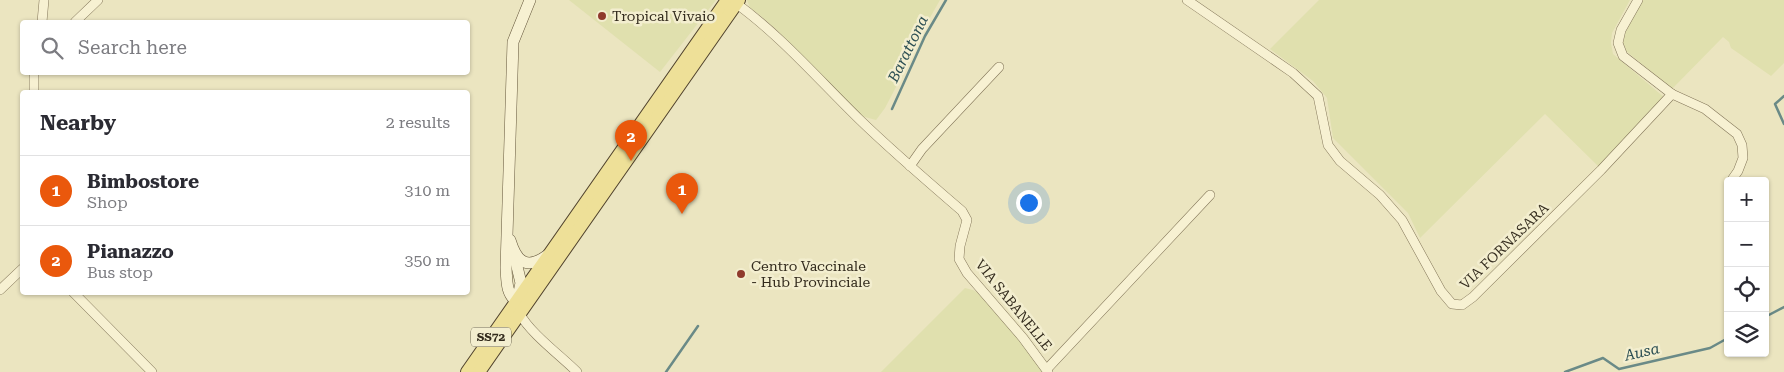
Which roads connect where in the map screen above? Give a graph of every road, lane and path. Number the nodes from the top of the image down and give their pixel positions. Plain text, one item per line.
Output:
1 (44, 0) edge
2 (98, 0) edge
3 (530, 0) edge
4 (1187, 0) edge
5 (1638, 0) edge
6 (734, 1) edge
7 (42, 20) edge
8 (77, 20) edge
9 (999, 68) dead end
10 (34, 75) edge
11 (34, 90) edge
12 (1672, 94) junction
13 (910, 166) junction
14 (1733, 177) edge
15 (1210, 195) dead end
16 (508, 234) junction
17 (514, 254) junction
18 (549, 255) junction
19 (20, 271) edge
20 (0, 290) edge
21 (76, 295) edge
22 (516, 301) junction
23 (520, 314) junction
24 (1048, 370) edge
25 (152, 372) edge
26 (467, 372) edge
27 (479, 372) edge
28 (577, 372) edge

1 - 7 street
2 - 8 street
3 - 16 street
4 - 12 street, VIA FORNASARA
5 - 12 street
6 - 13 street, VIA SABANELLE
6 - 18 main road, SS72
6 - 23 main road, SS72
9 - 13 street
10 - 11 street
12 - 14 street
13 - 24 street, VIA SABANELLE
15 - 24 street, VIA SABANELLE
16 - 17 street
16 - 22 street
17 - 18 street
17 - 22 street
18 - 22 main road, SS72
19 - 20 street
21 - 25 street
22 - 23 street
22 - 26 main road, SS72
23 - 27 main road, SS72
23 - 28 street

